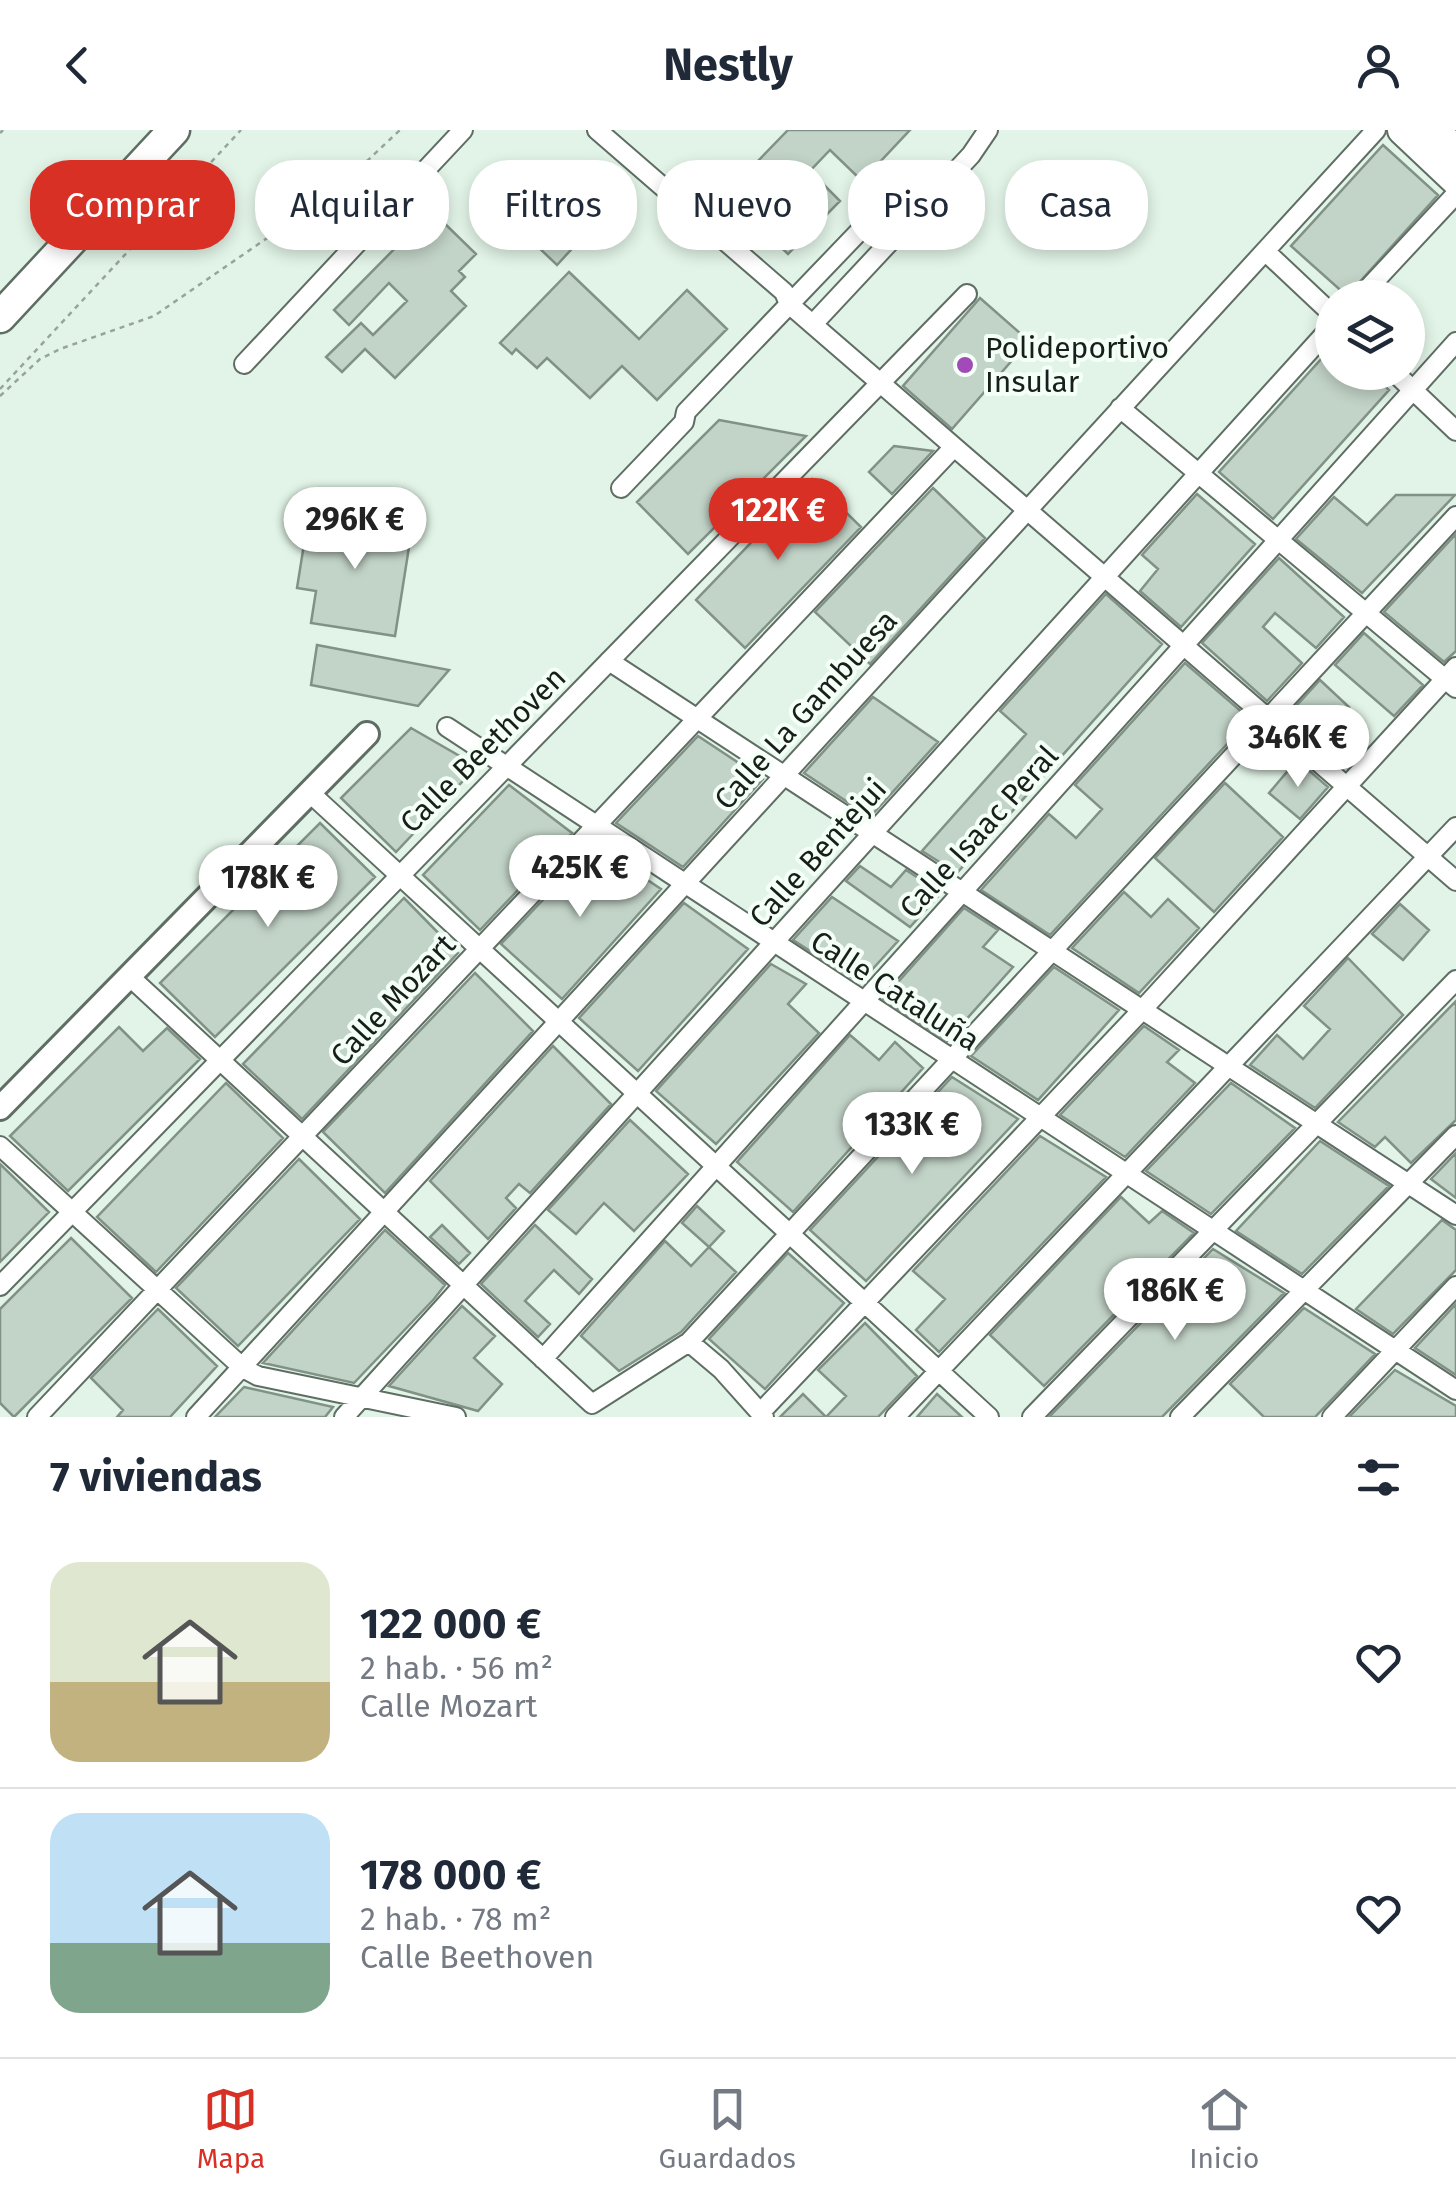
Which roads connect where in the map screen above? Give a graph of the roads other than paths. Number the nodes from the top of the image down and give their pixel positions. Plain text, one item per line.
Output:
1 (174, 130) edge
2 (463, 130) edge
3 (988, 130) edge
4 (1376, 130) edge
5 (1402, 130) edge
6 (1434, 130) edge
7 (600, 131) edge
8 (1456, 150) edge
9 (1456, 181) edge
10 (1456, 194) edge
11 (848, 243) edge
12 (1265, 250) junction
13 (1376, 280) edge
14 (967, 294) dead end
15 (1315, 298) edge
16 (789, 304) junction
17 (0, 317) edge
18 (812, 324) junction
19 (1456, 342) edge
20 (1315, 345) edge
21 (244, 364) dead end
22 (1425, 377) edge
23 (882, 384) junction
24 (1413, 390) joint
25 (1120, 408) junction
26 (1456, 431) edge
27 (954, 448) junction
28 (1199, 475) junction
29 (621, 488) dead end
30 (1026, 510) junction
31 (1456, 516) edge
32 (1278, 543) junction
33 (1104, 578) junction
34 (1366, 615) junction
35 (1183, 646) junction
36 (609, 661) junction
37 (1452, 678) edge
38 (697, 719) junction
39 (1268, 719) junction
40 (446, 727) dead end
41 (367, 734) dead end
42 (506, 766) junction
43 (783, 776) junction
44 (1346, 787) junction
45 (309, 792) junction
46 (595, 827) junction
47 (1456, 827) edge
48 (872, 834) junction
49 (1428, 856) junction
50 (400, 874) junction
51 (1456, 881) edge
52 (683, 885) junction
53 (961, 892) junction
54 (773, 944) junction
55 (480, 948) junction
56 (1052, 952) junction
57 (128, 976) junction
58 (1456, 980) edge
59 (862, 1003) junction
60 (1142, 1010) junction
61 (559, 1021) junction
62 (219, 1059) junction
63 (950, 1061) junction
64 (1228, 1068) junction
65 (637, 1093) junction
66 (0, 1108) edge
67 (1038, 1118) junction
68 (1316, 1124) junction
69 (1456, 1135) edge
70 (303, 1136) junction
71 (0, 1146) edge
72 (716, 1166) junction
73 (1125, 1175) junction
74 (1408, 1184) junction
75 (386, 1211) junction
76 (72, 1213) junction
77 (1456, 1216) edge
78 (1213, 1233) junction
79 (790, 1234) junction
80 (464, 1285) junction
81 (0, 1286) edge
82 (1456, 1286) edge
83 (1303, 1291) junction
84 (156, 1292) junction
85 (862, 1304) junction
86 (689, 1342) junction
87 (1395, 1352) junction
88 (543, 1358) junction
89 (243, 1368) junction
90 (938, 1372) junction
91 (1456, 1390) edge
92 (362, 1397) junction
93 (762, 1415) edge
94 (37, 1417) edge
95 (196, 1417) edge
96 (344, 1417) edge
97 (456, 1417) edge
98 (895, 1417) edge
99 (988, 1417) edge
100 (1032, 1417) edge
101 (1180, 1417) edge
102 (1332, 1417) edge

1 - 17 highway
2 - 21 street
3 - 18 street
4 - 12 street, Calle La Gambuesa
5 - 9 main road
6 - 8 main road
7 - 16 street
10 - 13 street
11 - 16 street
12 - 15 street
12 - 25 street, Calle La Gambuesa
14 - 23 street
16 - 18 street
16 - 29 street
18 - 23 street
19 - 22 street, Calle Isaac Peral
20 - 28 street, Calle Bentejui
23 - 27 street
23 - 36 street, Calle Beethoven
24 - 26 street
24 - 32 street, Calle Isaac Peral
25 - 28 street
25 - 30 street, Calle La Gambuesa
27 - 30 street
27 - 38 street, Calle Mozart
28 - 32 street
28 - 33 street, Calle Bentejui
30 - 33 street
30 - 43 street, Calle La Gambuesa
31 - 34 street
32 - 34 street
32 - 35 street, Calle Isaac Peral
33 - 35 street
33 - 48 street, Calle Bentejui
34 - 37 street
34 - 39 street
35 - 39 street
35 - 53 street, Calle Isaac Peral
36 - 38 street
36 - 42 street, Calle Beethoven
37 - 44 street
38 - 43 street
38 - 46 street, Calle Mozart
39 - 44 street
39 - 56 street
40 - 42 street, Calle Cataluña
41 - 45 street
42 - 46 street, Calle Cataluña
42 - 50 street, Calle Beethoven
43 - 48 street
43 - 52 street, Calle La Gambuesa
44 - 49 street
44 - 60 street
45 - 50 street
45 - 57 street
46 - 52 street, Calle Cataluña
46 - 55 street, Calle Mozart
47 - 49 street
48 - 53 street
48 - 54 street, Calle Bentejui
49 - 51 street
49 - 64 street
50 - 55 street
50 - 62 street, Calle Beethoven
52 - 54 street, Calle Cataluña
52 - 61 street, Calle La Gambuesa
53 - 56 street
53 - 59 street, Calle Isaac Peral
54 - 59 street, Calle Cataluña
54 - 65 street, Calle Bentejui
55 - 61 street
55 - 70 street, Calle Mozart
56 - 60 street
56 - 63 street
57 - 62 street
57 - 66 street
58 - 68 street
59 - 63 street, Calle Cataluña
59 - 72 street, Calle Isaac Peral
60 - 64 street
60 - 67 street
61 - 65 street
61 - 75 street, Calle La Gambuesa
62 - 70 street
62 - 76 street, Calle Beethoven
63 - 67 street, Calle Cataluña
63 - 79 street
64 - 68 street
64 - 73 street
65 - 72 street
65 - 80 street, Calle Bentejui
67 - 73 street, Calle Cataluña
67 - 85 street
68 - 74 street
68 - 78 street
69 - 74 street
70 - 75 street
70 - 84 street, Calle Mozart
71 - 76 street
72 - 79 street
72 - 88 street, Calle Isaac Peral
73 - 78 street, Calle Cataluña
73 - 90 street
74 - 77 street
74 - 83 street
75 - 80 street
75 - 89 street, Calle La Gambuesa
76 - 81 street, Calle Beethoven
76 - 84 street
78 - 83 street, Calle Cataluña
78 - 100 street
79 - 85 street
79 - 86 street
80 - 88 street
80 - 92 street, Calle Bentejui
82 - 87 street
83 - 87 street, Calle Cataluña
83 - 101 street
84 - 89 street
84 - 94 street, Calle Mozart
85 - 90 street
85 - 93 street
86 - 88 street
86 - 93 street
87 - 91 street, Calle Cataluña
87 - 102 street
89 - 92 street
89 - 95 street, Calle La Gambuesa
90 - 98 street
90 - 99 street
92 - 96 street, Calle Bentejui
92 - 97 street

